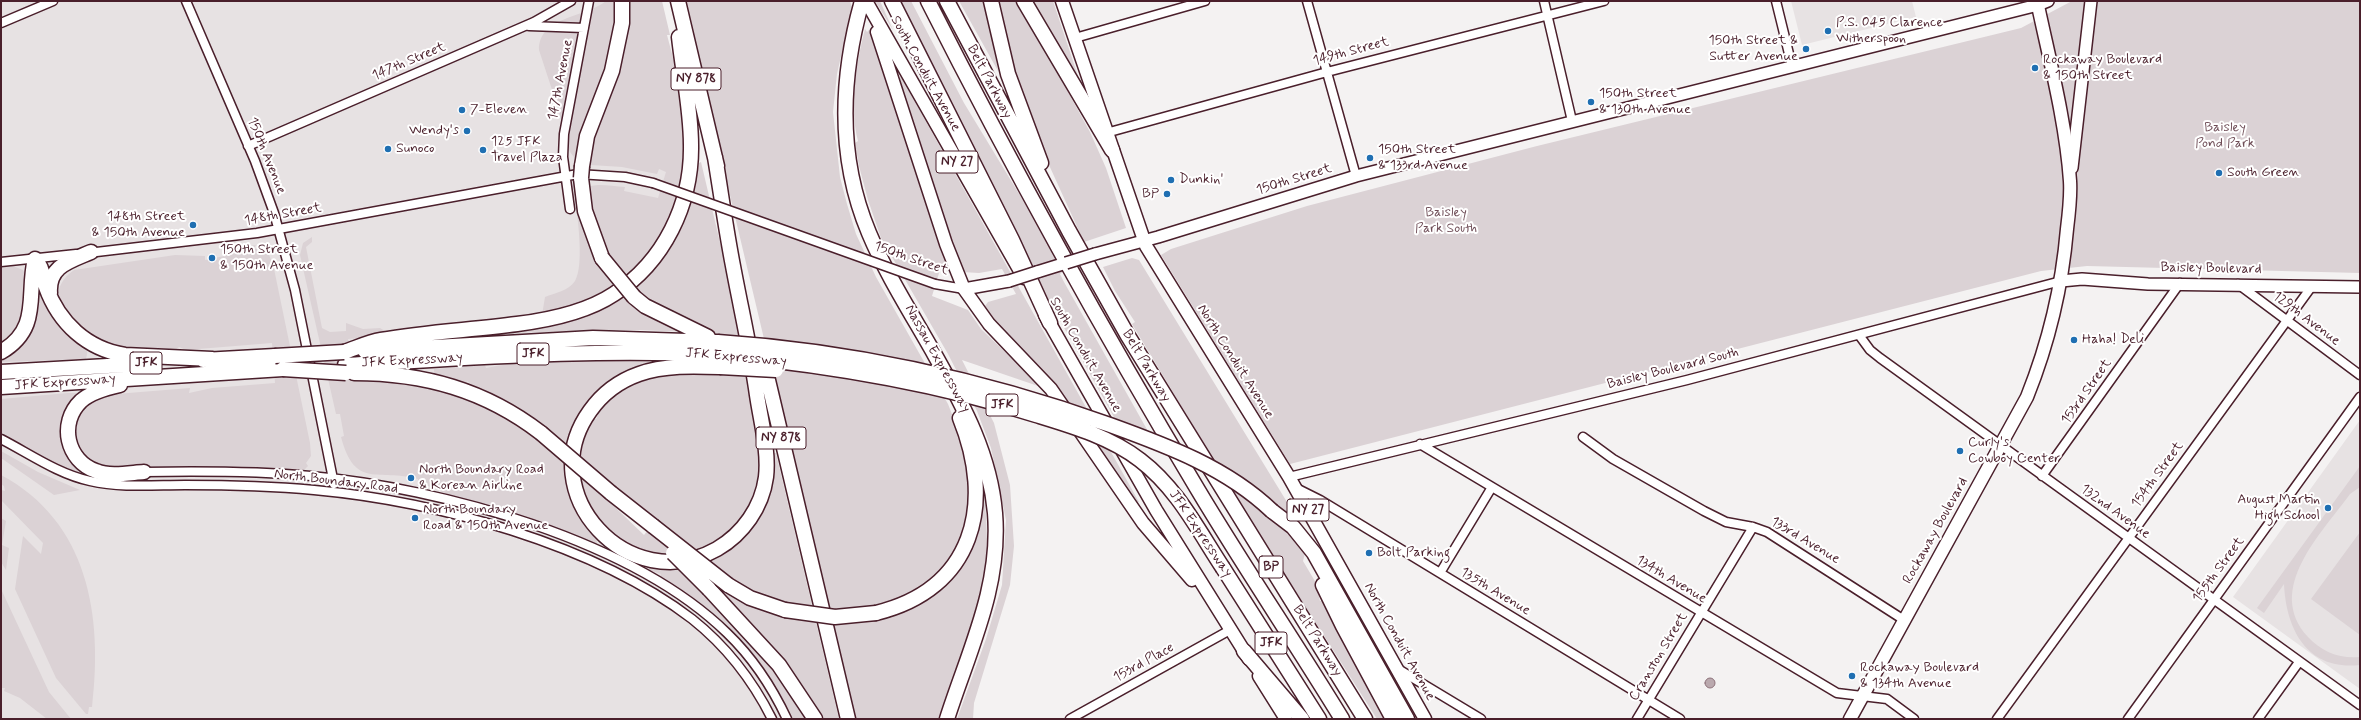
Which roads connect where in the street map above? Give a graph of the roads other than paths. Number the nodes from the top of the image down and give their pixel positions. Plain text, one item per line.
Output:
1 (53, 1) edge
2 (186, 1) edge
3 (571, 1) edge
4 (589, 1) edge
5 (622, 1) edge
6 (676, 1) edge
7 (862, 1) edge
8 (866, 1) edge
9 (892, 1) edge
10 (920, 1) edge
11 (928, 1) edge
12 (947, 1) edge
13 (990, 1) edge
14 (1024, 1) edge
15 (1062, 1) edge
16 (1205, 1) edge
17 (1307, 1) edge
18 (1544, 1) edge
19 (1604, 1) edge
20 (1776, 1) edge
21 (2091, 1) edge
22 (2041, 2) edge
23 (1548, 14) junction
24 (1, 23) edge
25 (524, 27) junction
26 (584, 28) junction
27 (1075, 38) junction
28 (1792, 66) junction
29 (1327, 72) junction
30 (968, 78) junction
31 (1572, 120) junction
32 (1106, 133) junction
33 (248, 146) junction
34 (1112, 150) junction
35 (715, 157) junction
36 (567, 176) junction
37 (1356, 176) junction
38 (2070, 182) junction
39 (570, 209) dead end
40 (279, 229) junction
41 (1069, 231) junction
42 (1143, 240) junction
43 (91, 252) junction
44 (35, 259) junction
45 (1, 262) edge
46 (2061, 281) junction
47 (2180, 283) junction
48 (2238, 284) junction
49 (2312, 286) junction
50 (2360, 287) edge
51 (964, 289) junction
52 (52, 301) junction
53 (2285, 320) junction
54 (1050, 323) junction
55 (923, 334) junction
56 (1859, 335) junction
57 (1, 352) edge
58 (720, 354) junction
59 (212, 359) junction
60 (345, 364) junction
61 (278, 365) junction
62 (1, 372) edge
63 (173, 375) junction
64 (2360, 375) edge
65 (1, 387) edge
66 (2360, 397) edge
67 (1583, 437) dead end
68 (1, 439) edge
69 (1420, 444) junction
70 (2000, 446) junction
71 (144, 472) joint
72 (2042, 476) junction
73 (1289, 477) junction
74 (333, 479) junction
75 (1492, 487) junction
76 (1296, 488) junction
77 (335, 492) junction
78 (1754, 527) junction
79 (652, 528) junction
80 (2128, 538) junction
81 (1440, 574) junction
82 (2214, 600) junction
83 (1214, 604) junction
84 (1701, 613) junction
85 (1904, 620) junction
86 (1230, 630) junction
87 (1244, 651) junction
88 (2299, 662) junction
89 (1397, 668) junction
90 (1377, 676) junction
91 (1862, 697) junction
92 (1648, 700) junction
93 (2360, 705) edge
94 (1284, 718) edge
95 (772, 719) edge
96 (787, 719) edge
97 (815, 719) edge
98 (848, 719) edge
99 (947, 719) edge
100 (1070, 719) edge
101 (1302, 719) edge
102 (1319, 719) edge
103 (1342, 719) edge
104 (1365, 719) edge
105 (1393, 719) edge
106 (1408, 719) edge
107 (1425, 719) edge
108 (1481, 719) edge
109 (1637, 719) edge
110 (1680, 719) edge
111 (1850, 719) edge
112 (1914, 719) edge
113 (1998, 719) edge
114 (2128, 719) edge
115 (2258, 719) edge

1 - 24 street
2 - 33 street, 150th Avenue
3 - 25 street
4 - 26 street, 147th Avenue
5 - 58 highway, bridge
6 - 35 highway, NY 878
6 - 60 highway
7 - 55 highway, Nassau Expressway
8 - 51 main road
8 - 54 main road, South Conduit Avenue / NY 27
9 - 54 highway
10 - 30 highway
11 - 30 highway, Belt Parkway / BP
12 - 41 highway, Belt Parkway / BP
13 - 41 highway
14 - 34 highway
15 - 27 main road, North Conduit Avenue / NY 27
16 - 27 street
17 - 29 street
18 - 23 street
19 - 23 street, 149th Street
20 - 28 street
21 - 38 main road
22 - 28 main road, 150th Street
22 - 38 main road, Rockaway Boulevard
23 - 29 street, 149th Street
23 - 31 street
25 - 26 street, 147th Street
25 - 33 street, 147th Street
26 - 36 street, 147th Avenue
27 - 32 main road, North Conduit Avenue / NY 27
28 - 31 main road, 150th Street
29 - 32 street, 149th Street
29 - 37 street
30 - 103 highway, Belt Parkway / BP
31 - 37 main road, 150th Street
32 - 34 main road, North Conduit Avenue / NY 27
33 - 40 street, 150th Avenue
34 - 42 main road, North Conduit Avenue / NY 27
35 - 58 highway
35 - 98 highway, NY 878
36 - 39 street, 147th Avenue
36 - 40 street, 148th Street
36 - 51 street, 150th Street, bridge
37 - 42 main road, 150th Street
38 - 46 main road, Rockaway Boulevard
40 - 43 street, 148th Street
40 - 74 street, 150th Avenue
41 - 104 highway, Belt Parkway / BP
42 - 51 main road, 150th Street, bridge
42 - 73 main road, North Conduit Avenue / NY 27
43 - 44 street, 148th Street
43 - 52 highway
44 - 45 street, 148th Street
44 - 52 highway
44 - 57 highway
46 - 47 main road, Baisley Boulevard
46 - 56 street, Baisley Boulevard South
46 - 70 main road, Rockaway Boulevard
47 - 48 main road, Baisley Boulevard
47 - 72 street, 153rd Street
48 - 49 main road, Baisley Boulevard
48 - 53 street, 129th Avenue
49 - 50 main road, Baisley Boulevard
49 - 53 street, 154th Street
51 - 83 main road
52 - 59 highway
53 - 64 street, 129th Avenue
53 - 80 street, 154th Street
54 - 83 main road, South Conduit Avenue / NY 27
55 - 79 highway, bridge
55 - 99 highway, Nassau Expressway
56 - 69 street, Baisley Boulevard South
56 - 70 street, 132nd Avenue
58 - 60 highway, JFK Expressway / JFK
58 - 90 highway, JFK Expressway / JFK, bridge
58 - 102 highway, JFK Expressway / JFK, bridge
59 - 61 highway, JFK Expressway / JFK
59 - 62 highway, JFK Expressway / JFK
60 - 61 highway, bridge
60 - 61 highway, JFK Expressway / JFK, bridge
60 - 79 highway, bridge
61 - 63 highway, JFK Expressway / JFK
63 - 65 highway, JFK Expressway / JFK
63 - 71 highway
66 - 82 street, 155th Street
67 - 78 street, 133rd Avenue
68 - 77 street, North Boundary Road
69 - 73 street, Baisley Boulevard South
69 - 75 street, 134th Avenue
70 - 72 street, 132nd Avenue
70 - 85 main road, Rockaway Boulevard
71 - 74 street, North Boundary Road
72 - 80 street, 132nd Avenue
73 - 76 main road, North Conduit Avenue / NY 27
74 - 77 street, 150th Avenue
74 - 96 street, North Boundary Road
75 - 81 street
75 - 84 street, 134th Avenue
76 - 81 street, 135th Avenue
76 - 89 main road, North Conduit Avenue / NY 27
77 - 95 street, North Boundary Road
78 - 84 street, Cranston Street
78 - 85 street, 133rd Avenue
79 - 97 highway, bridge
80 - 82 street, 132nd Avenue
80 - 113 street, 154th Street
81 - 92 street, 135th Avenue
82 - 88 street, 132nd Avenue
82 - 114 street, 155th Street
83 - 86 main road, South Conduit Avenue / NY 27
84 - 91 street, 134th Avenue
84 - 92 street, Cranston Street
85 - 91 main road, Rockaway Boulevard
86 - 87 main road, South Conduit Avenue / NY 27
86 - 100 street, 153rd Place
87 - 94 main road, South Conduit Avenue / NY 27
87 - 101 highway
88 - 93 street, 132nd Avenue
88 - 115 street
89 - 107 main road, North Conduit Avenue / NY 27
89 - 108 street
90 - 105 highway
90 - 106 highway
91 - 111 main road, Rockaway Boulevard
91 - 112 street, 134th Avenue
92 - 109 street, Cranston Street
92 - 110 street, 135th Avenue

